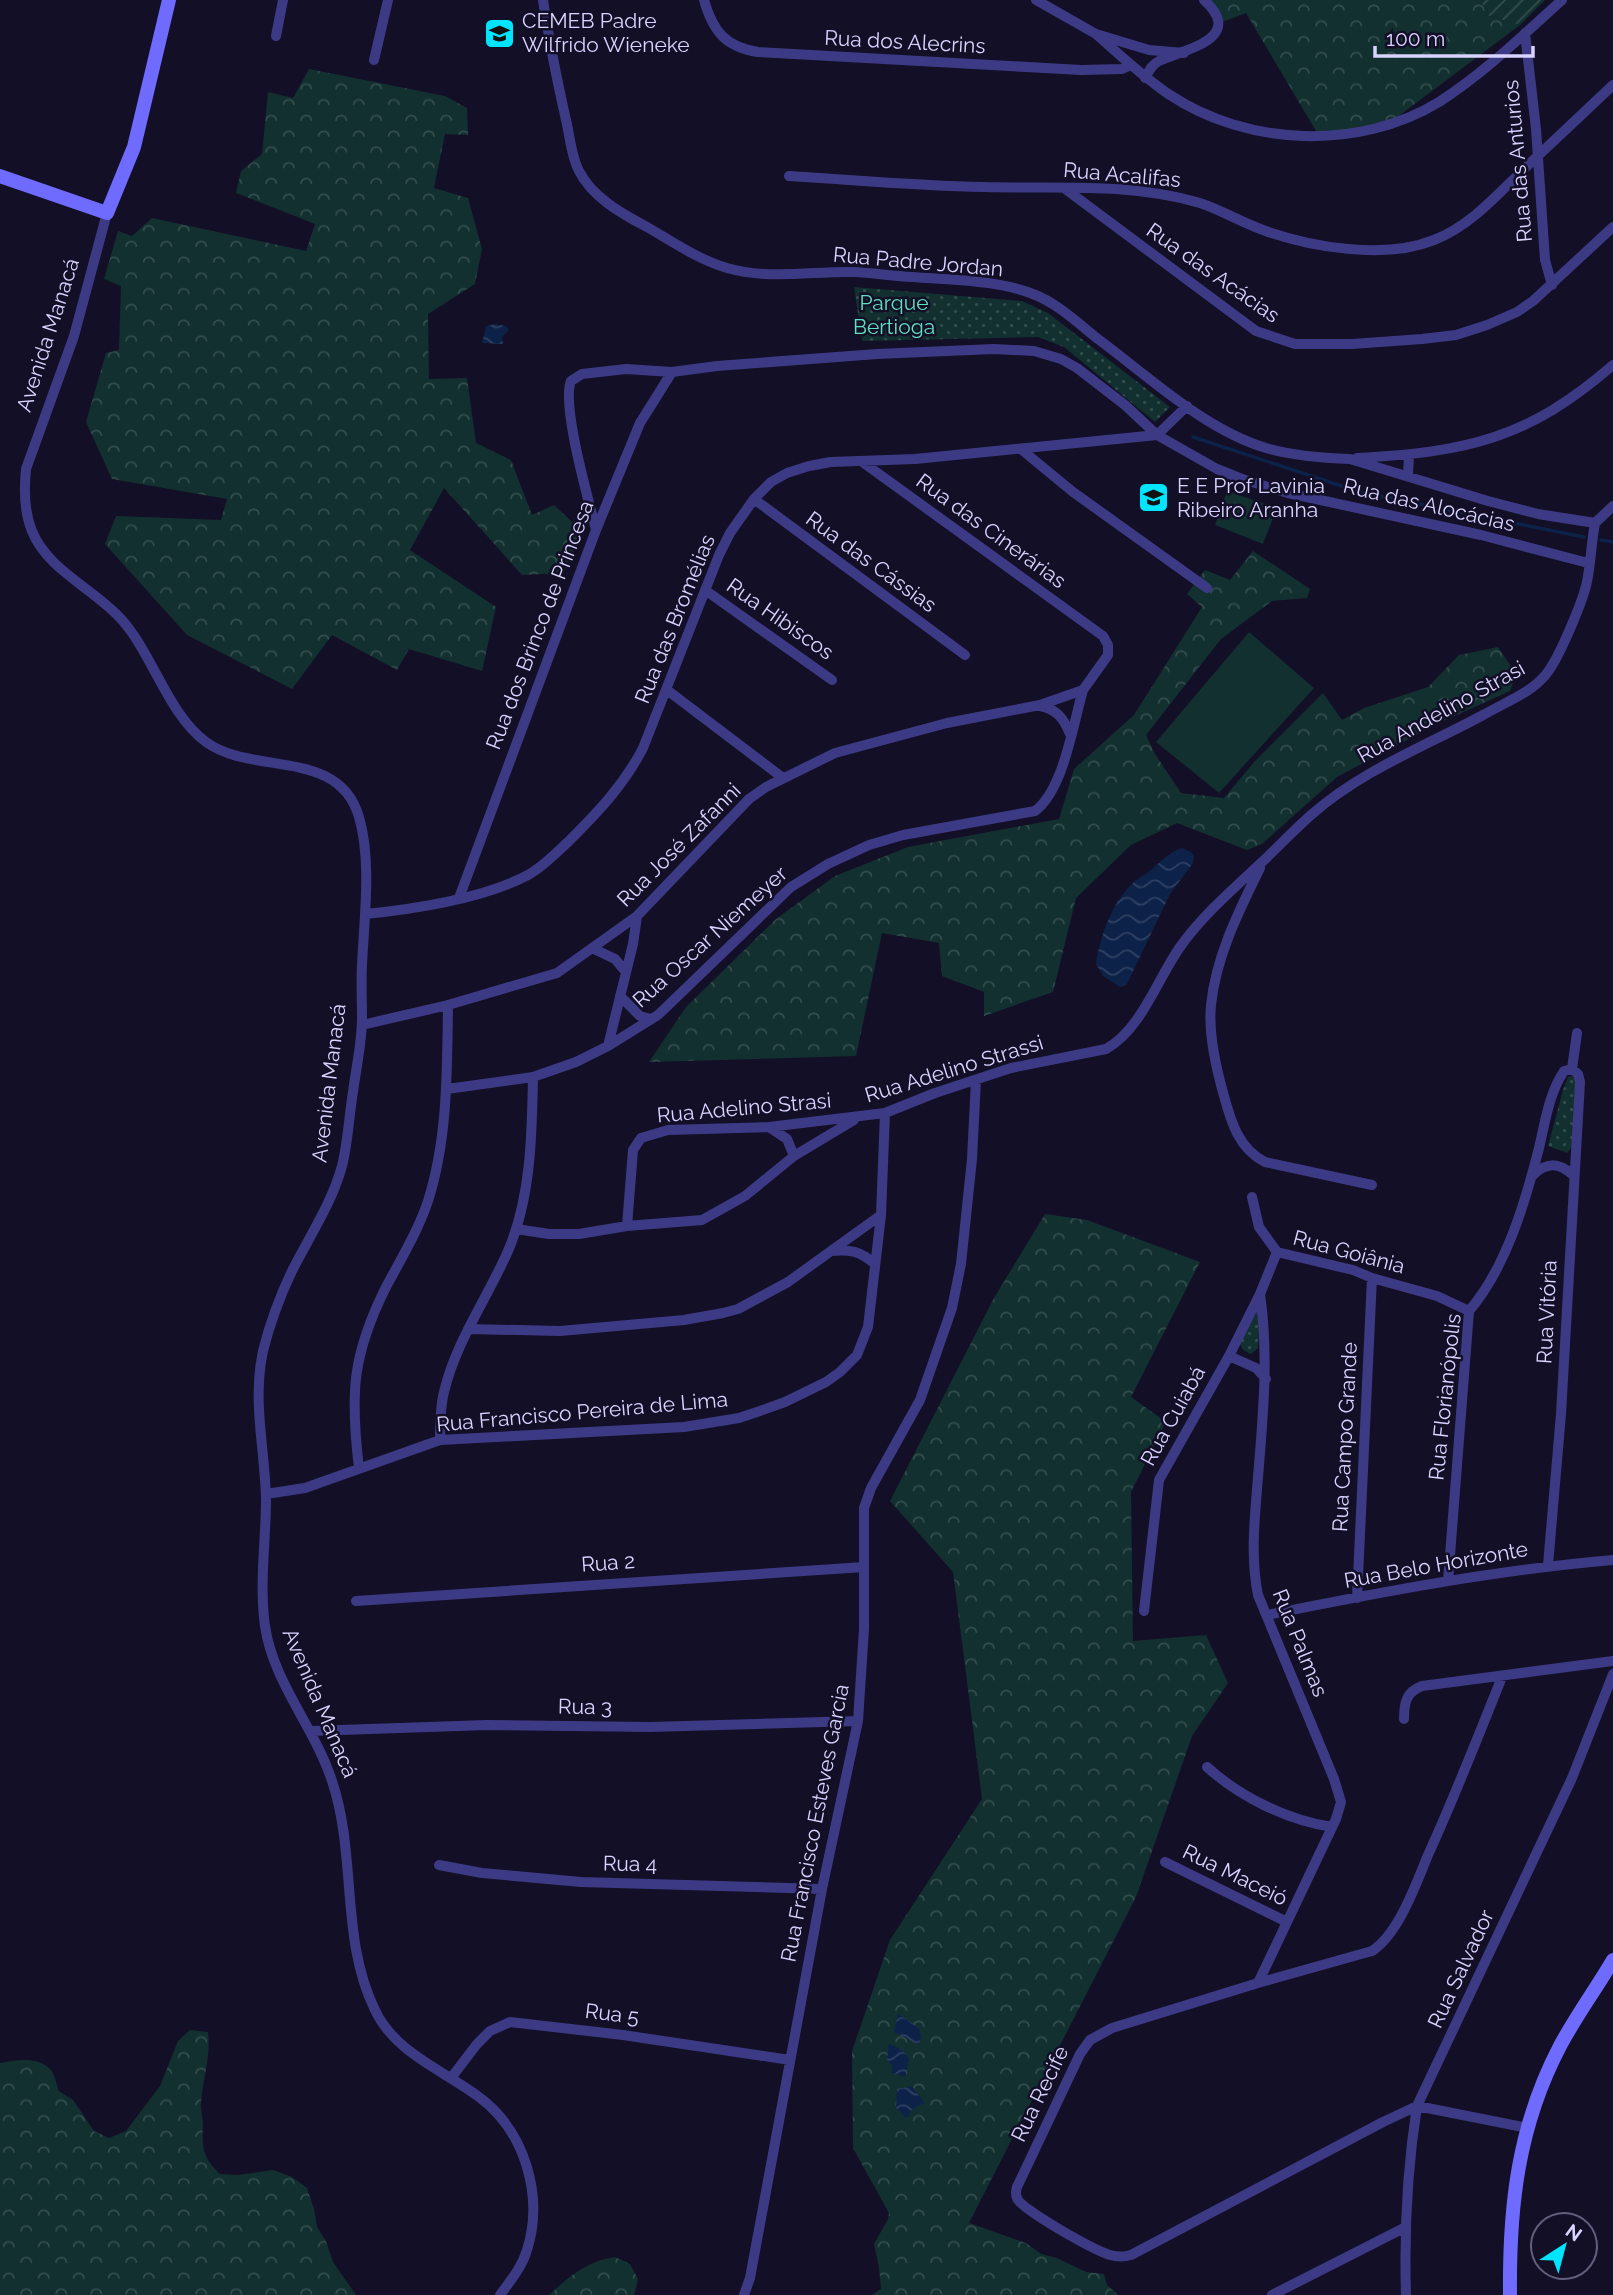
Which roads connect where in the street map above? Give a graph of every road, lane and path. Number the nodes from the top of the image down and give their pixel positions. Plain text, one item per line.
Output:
1 (169, 0) edge
2 (282, 0) edge
3 (388, 0) edge
4 (543, 0) edge
5 (704, 0) edge
6 (1036, 0) edge
7 (1204, 0) edge
8 (1562, 0) edge
9 (1525, 33) junction
10 (1096, 34) junction
11 (276, 36) dead end
12 (1184, 53) junction
13 (374, 60) dead end
14 (1131, 65) junction
15 (1145, 78) junction
16 (1613, 85) edge
17 (1538, 156) junction
18 (0, 176) edge
19 (789, 176) dead end
20 (1064, 188) junction
21 (107, 213) junction
22 (1613, 227) edge
23 (1552, 285) junction
24 (1613, 365) edge
25 (672, 372) junction
26 (1187, 405) junction
27 (1157, 435) junction
28 (1022, 450) junction
29 (1409, 455) junction
30 (1350, 458) junction
31 (861, 461) junction
32 (1408, 477) junction
33 (754, 499) junction
34 (1613, 506) edge
35 (1595, 523) junction
36 (596, 530) junction
37 (1588, 563) junction
38 (1207, 588) dead end
39 (705, 590) junction
40 (965, 655) dead end
41 (832, 680) dead end
42 (667, 690) junction
43 (1083, 690) junction
44 (1040, 705) junction
45 (1070, 734) junction
46 (783, 778) junction
47 (1263, 861) junction
48 (458, 898) junction
49 (365, 914) junction
50 (637, 916) junction
51 (594, 949) junction
52 (626, 972) junction
53 (620, 996) junction
54 (448, 1005) junction
55 (651, 1019) junction
56 (362, 1024) junction
57 (1577, 1033) dead end
58 (608, 1046) junction
59 (1569, 1069) junction
60 (533, 1077) junction
61 (976, 1080) junction
62 (447, 1089) junction
63 (885, 1113) junction
64 (858, 1118) junction
65 (769, 1127) junction
66 (794, 1156) junction
67 (1573, 1175) junction
68 (1531, 1176) junction
69 (1372, 1185) dead end
70 (1252, 1197) dead end
71 (881, 1215) junction
72 (627, 1226) junction
73 (516, 1229) junction
74 (830, 1251) junction
75 (1277, 1252) junction
76 (875, 1264) junction
77 (1372, 1278) junction
78 (1261, 1294) junction
79 (1469, 1311) junction
80 (468, 1329) junction
81 (1228, 1356) junction
82 (1266, 1379) junction
83 (440, 1440) junction
84 (359, 1468) junction
85 (266, 1494) junction
86 (1613, 1560) edge
87 (1548, 1565) junction
88 (864, 1567) junction
89 (1448, 1581) junction
90 (1357, 1598) junction
91 (356, 1601) dead end
92 (1144, 1611) dead end
93 (1267, 1615) junction
94 (1613, 1661) edge
95 (1613, 1674) edge
96 (1502, 1677) junction
97 (1404, 1719) dead end
98 (858, 1721) junction
99 (311, 1731) junction
100 (1207, 1767) dead end
101 (1332, 1827) junction
102 (1165, 1862) dead end
103 (439, 1866) dead end
104 (822, 1889) junction
105 (1287, 1923) junction
106 (1613, 1959) edge
107 (1258, 1983) junction
108 (790, 2060) junction
109 (452, 2078) junction
110 (1418, 2106) junction
111 (1528, 2128) junction
112 (1404, 2228) junction
113 (500, 2295) edge
114 (744, 2295) edge
115 (1272, 2295) edge
116 (1406, 2295) edge
117 (1510, 2295) edge

1 - 21 street, Avenida Manacá
2 - 11 street
3 - 13 street
4 - 26 street, Rua Padre Jordan
5 - 14 street, Rua dos Alecrins
6 - 10 street
7 - 12 street
8 - 9 street
9 - 15 street
9 - 17 street, Rua das Anturios
10 - 12 street
10 - 14 street
12 - 15 street
14 - 15 street
16 - 17 street, Rua Acalifas
17 - 20 street, Rua Acalifas
17 - 23 street, Rua das Anturios
18 - 21 street
19 - 20 street, Rua Acalifas
20 - 23 street, Rua das Acácias
21 - 49 street, Avenida Manacá
22 - 23 street, Rua das Acácias
24 - 29 street
25 - 27 street, Rua das Alocácias
25 - 36 street, Rua dos Brinco de Princesa
25 - 36 street
26 - 27 street
26 - 30 street, Rua Padre Jordan
27 - 28 street, Rua das Bromélias
27 - 37 street, Rua das Alocácias
28 - 31 street, Rua das Bromélias
28 - 38 street
29 - 30 street
29 - 32 street
30 - 32 street, Rua Padre Jordan
31 - 33 street, Rua das Bromélias
31 - 43 street, Rua das Cinerárias
32 - 35 street, Rua Padre Jordan
33 - 39 street, Rua das Bromélias
33 - 40 street, Rua das Cássias
34 - 35 street
35 - 37 street, Rua Andelino Strasi
36 - 48 street, Rua dos Brinco de Princesa
37 - 47 street, Rua Andelino Strasi
39 - 41 street, Rua Hibiscos
39 - 42 street, Rua das Bromélias
42 - 46 street
42 - 48 street, Rua das Bromélias
43 - 44 street, Rua José Zafanni
43 - 45 street, Rua Oscar Niemeyer
44 - 45 street
44 - 46 street, Rua José Zafanni
45 - 55 street, Rua Oscar Niemeyer
46 - 50 street, Rua José Zafanni
47 - 61 street, Rua Adelino Strassi
47 - 69 street
48 - 49 street, Rua das Bromélias
49 - 56 street, Avenida Manacá
50 - 51 street, Rua José Zafanni
50 - 52 street
51 - 52 street
51 - 54 street, Rua José Zafanni
52 - 53 street
53 - 55 street
53 - 58 street
54 - 56 street, Rua José Zafanni
54 - 62 street
55 - 58 street, Rua Oscar Niemeyer
56 - 85 street, Avenida Manacá
57 - 59 street
58 - 60 street, Rua Oscar Niemeyer
59 - 67 street, Rua Vitória
59 - 68 street, Rua Florianópolis
60 - 62 street, Rua Oscar Niemeyer
60 - 73 street
61 - 63 street, Rua Adelino Strassi
61 - 88 street, Rua Francisco Esteves Garcia
62 - 84 street
63 - 64 street, Rua Adelino Strassi
63 - 71 street, Rua Francisco Pereira de Lima
64 - 65 street, Rua Adelino Strasi
64 - 66 street
65 - 66 street
65 - 72 street, Rua Adelino Strasi
66 - 72 street
67 - 68 street
67 - 87 street, Rua Vitória
68 - 79 street, Rua Florianópolis
70 - 75 street, Rua Goiânia
71 - 74 street
71 - 76 street, Rua Francisco Pereira de Lima
72 - 73 street
73 - 80 street
74 - 76 street
74 - 80 street
75 - 77 street, Rua Goiânia
75 - 78 street, Rua Cuiabá
76 - 83 street, Rua Francisco Pereira de Lima
77 - 79 street, Rua Goiânia
77 - 90 street, Rua Campo Grande
78 - 81 street, Rua Cuiabá
78 - 82 street, Rua Palmas
79 - 89 street, Rua Florianópolis
80 - 83 street
81 - 82 street
81 - 92 street, Rua Cuiabá
82 - 93 street, Rua Palmas
83 - 84 street, Rua Francisco Pereira de Lima
84 - 85 street, Rua Francisco Pereira de Lima
85 - 99 street, Avenida Manacá
86 - 87 street, Rua Belo Horizonte
87 - 89 street, Rua Belo Horizonte
88 - 91 street, Rua 2
88 - 98 street, Rua Francisco Esteves Garcia
89 - 90 street, Rua Belo Horizonte
90 - 93 street, Rua Belo Horizonte
93 - 101 street, Rua Palmas
94 - 96 street
95 - 110 street, Rua Salvador
96 - 97 street
96 - 107 street, Rua Recife
98 - 99 street, Rua 3
98 - 104 street, Rua Francisco Esteves Garcia
99 - 109 street, Avenida Manacá
100 - 101 street
101 - 105 street, Rua Palmas
102 - 105 street, Rua Maceió
103 - 104 street, Rua 4
104 - 108 street, Rua Francisco Esteves Garcia
105 - 107 street, Rua Palmas
106 - 111 street
107 - 110 street, Rua Recife
108 - 109 street, Rua 5
108 - 114 street, Rua Francisco Esteves Garcia
109 - 113 street, Avenida Manacá
110 - 111 street
110 - 112 street, Rua Salvador
111 - 117 street
112 - 115 street
112 - 116 street, Rua Salvador

